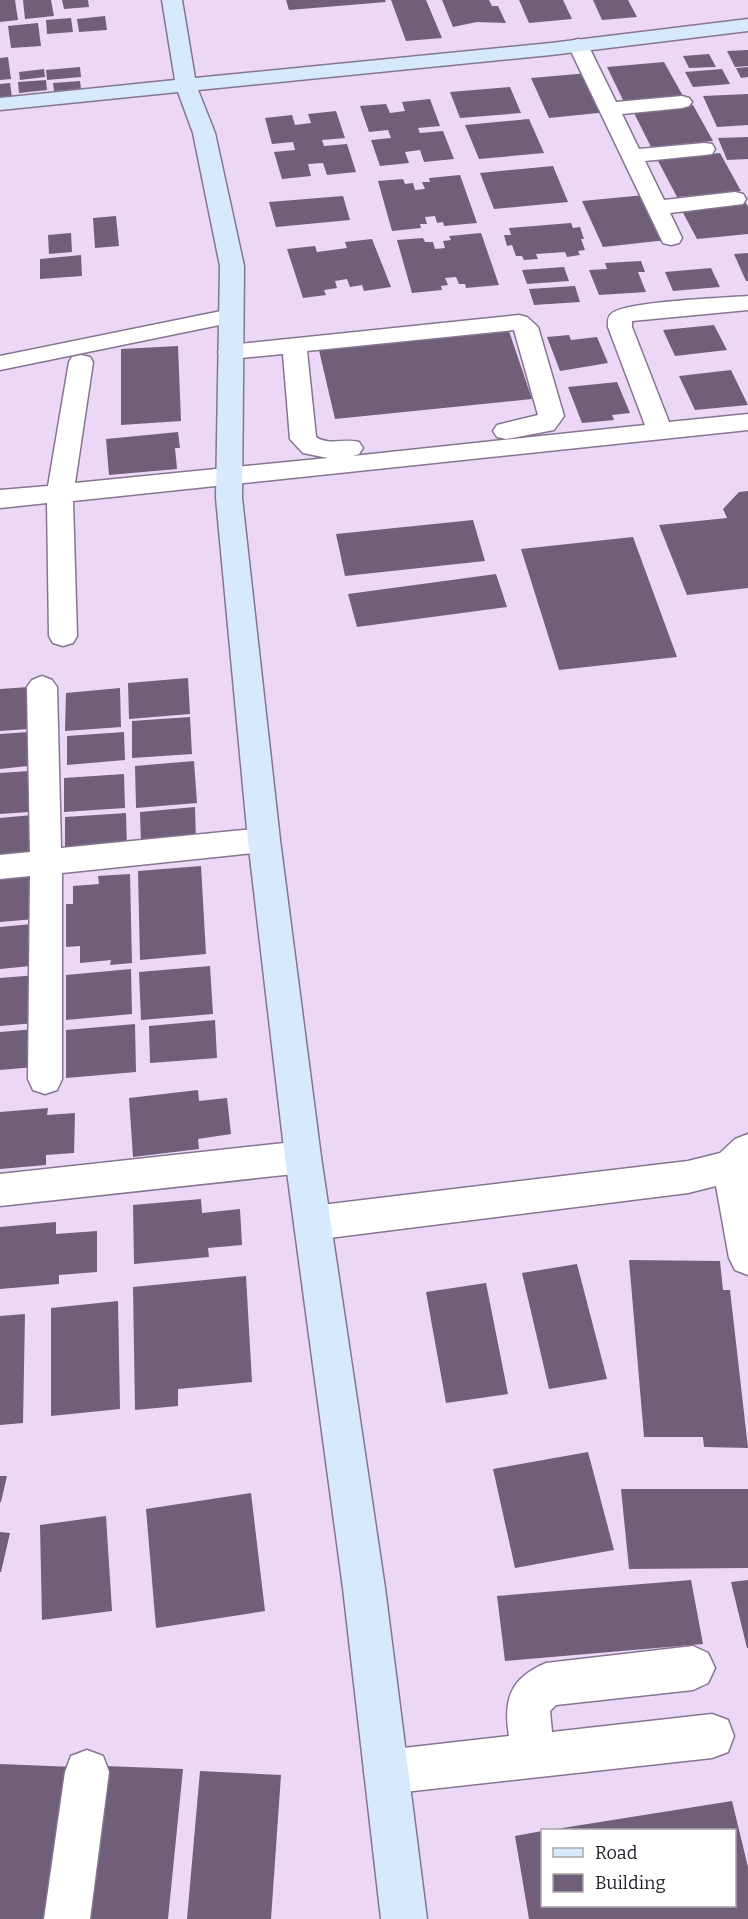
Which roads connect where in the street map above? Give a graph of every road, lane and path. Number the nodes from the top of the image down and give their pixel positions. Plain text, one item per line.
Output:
1 (172, 0) edge
2 (748, 25) edge
3 (578, 45) junction
4 (186, 85) junction
5 (682, 102) dead end
6 (0, 104) edge
7 (609, 109) junction
8 (704, 149) dead end
9 (631, 156) junction
10 (735, 199) dead end
11 (656, 208) junction
12 (671, 238) dead end
13 (748, 303) edge
14 (231, 316) junction
15 (294, 344) junction
16 (230, 352) junction
17 (81, 362) dead end
18 (0, 363) edge
19 (748, 422) edge
20 (660, 431) junction
21 (229, 477) junction
22 (60, 493) junction
23 (0, 499) edge
24 (63, 636) dead end
25 (42, 687) dead end
26 (264, 840) junction
27 (45, 863) junction
28 (0, 867) edge
29 (45, 1079) dead end
30 (303, 1157) junction
31 (739, 1158) edge
32 (0, 1190) edge
33 (313, 1224) junction
34 (748, 1258) edge
35 (693, 1668) dead end
36 (712, 1736) dead end
37 (534, 1755) junction
38 (87, 1772) dead end
39 (386, 1772) junction
40 (67, 1919) edge
41 (404, 1919) edge

1 - 4 street
2 - 3 street
3 - 4 street
3 - 7 street
4 - 6 street
4 - 14 street
5 - 7 street
7 - 9 street
8 - 9 street
9 - 11 street
10 - 11 street
11 - 12 street
13 - 20 street
14 - 16 street
14 - 18 street
15 - 15 street
15 - 16 street
16 - 21 street
17 - 22 street
19 - 20 street
20 - 21 street
21 - 22 street
21 - 26 street
22 - 23 street
22 - 24 street
25 - 27 street
26 - 27 street
26 - 30 street
27 - 28 street
27 - 29 street
30 - 32 street
30 - 33 street
31 - 33 street
31 - 34 street
33 - 39 street
35 - 37 street
36 - 37 street
37 - 39 street
38 - 40 street
39 - 41 street

